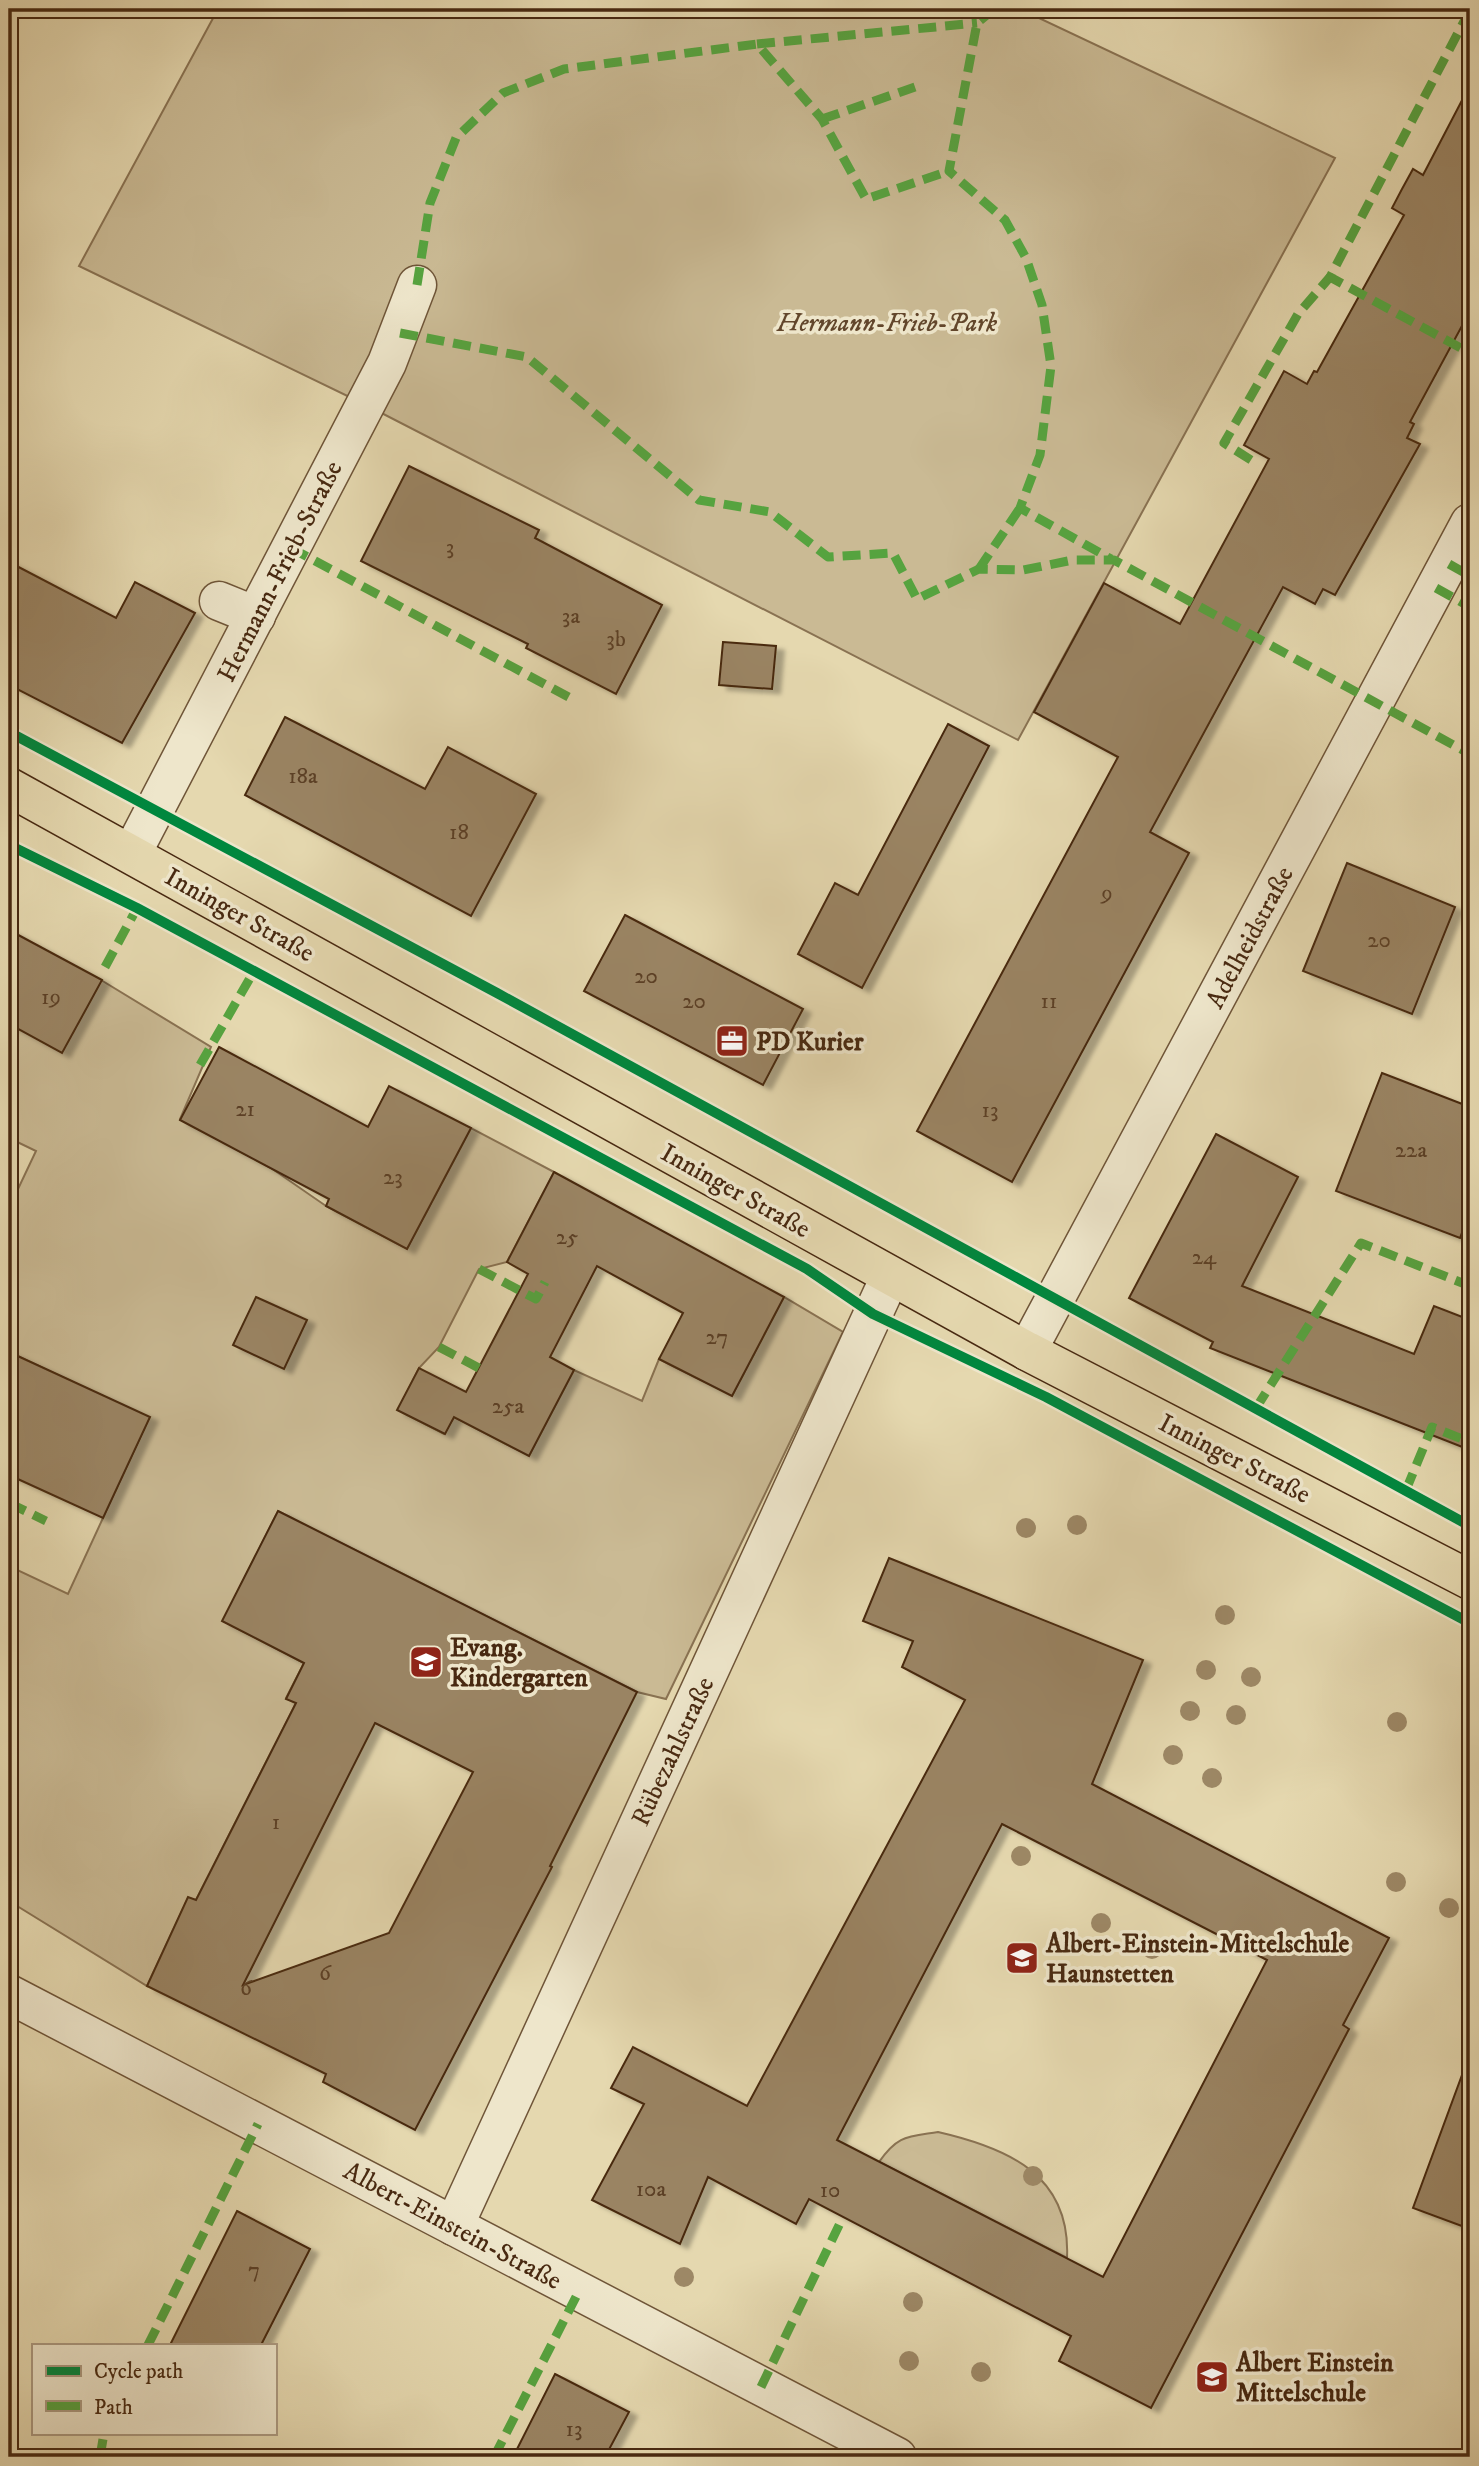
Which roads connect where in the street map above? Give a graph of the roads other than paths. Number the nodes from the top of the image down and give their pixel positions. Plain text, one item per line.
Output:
1 (417, 285) dead end
2 (1470, 523) edge
3 (219, 601) dead end
4 (256, 616) junction
5 (9, 787) edge
6 (132, 853) junction
7 (890, 1277) junction
8 (1027, 1351) junction
9 (1470, 1580) edge
10 (9, 1994) edge
11 (454, 2225) junction
12 (897, 2457) edge

1 - 4 street, Hermann-Frieb-Straße
2 - 8 street, Adelheidstraße
3 - 4 street
4 - 6 street, Hermann-Frieb-Straße
5 - 6 main road, Inninger Straße
6 - 7 main road, Inninger Straße
7 - 8 main road, Inninger Straße
7 - 11 street, Rübezahlstraße
8 - 9 main road, Inninger Straße
10 - 11 street, Albert-Einstein-Straße
11 - 12 street, Albert-Einstein-Straße

